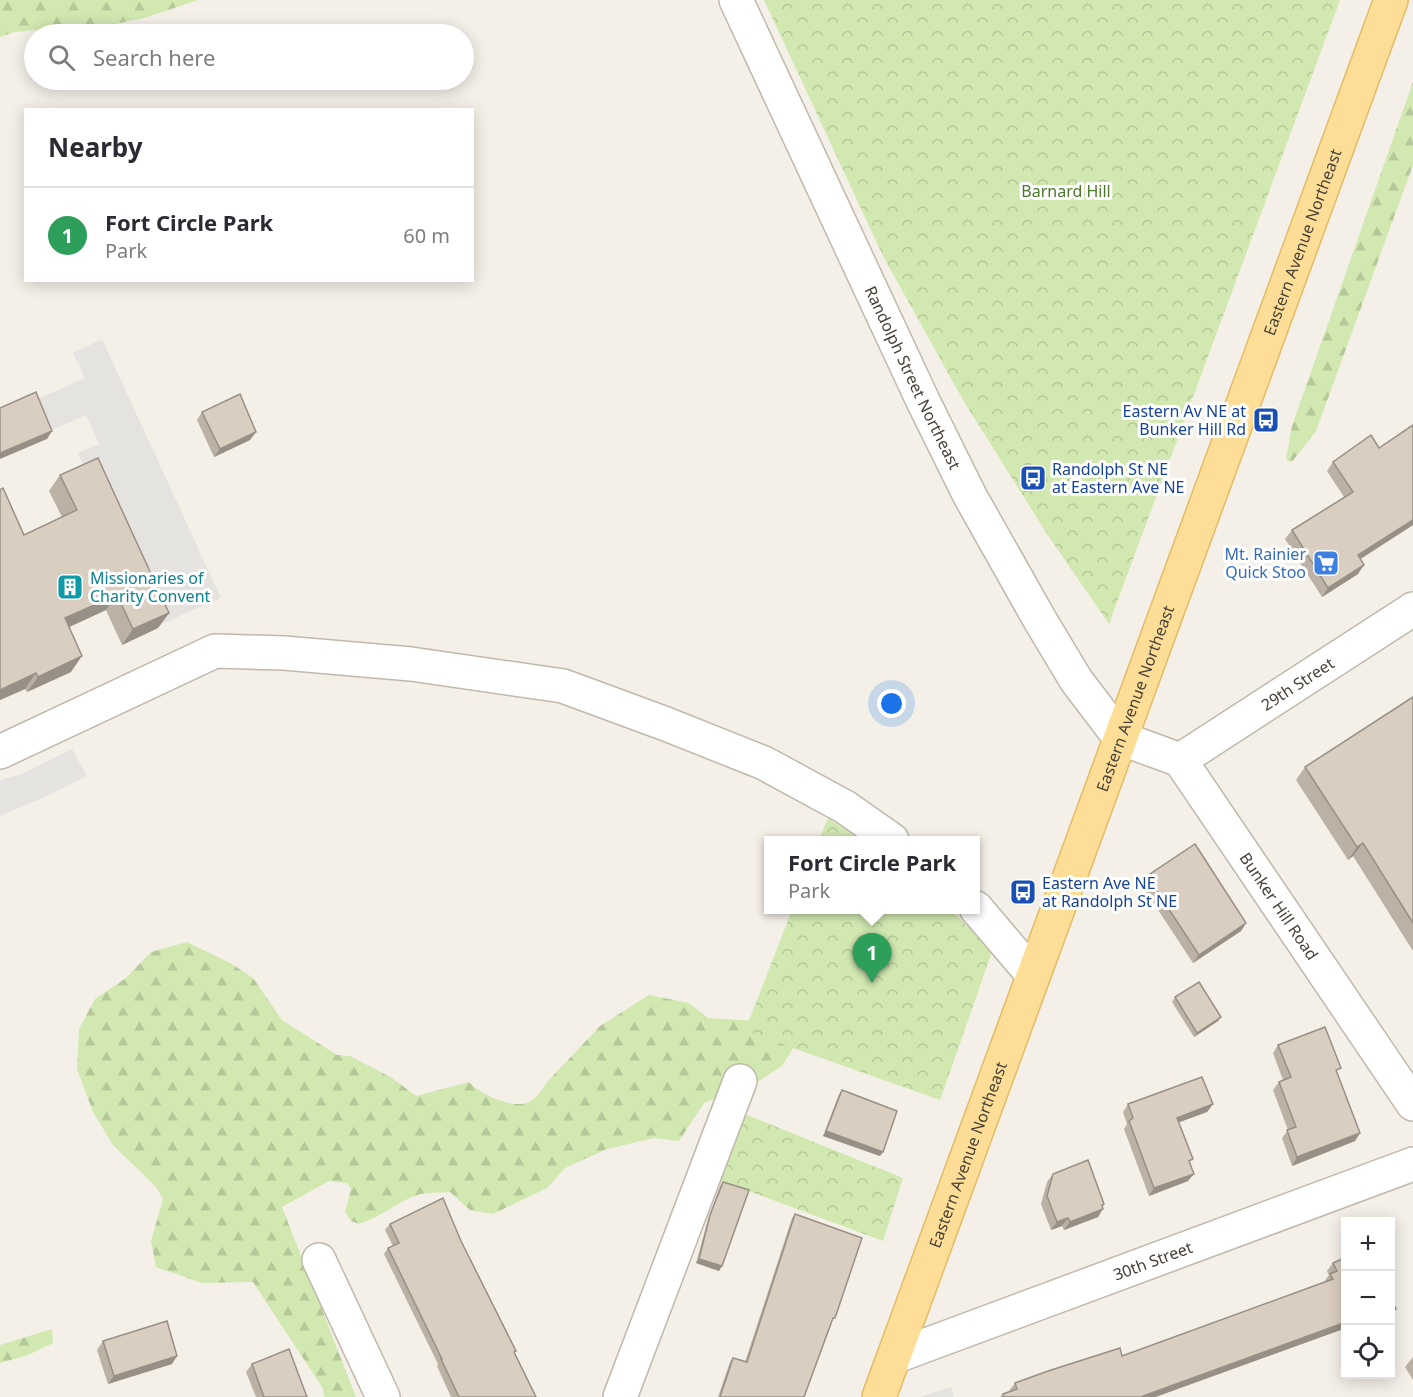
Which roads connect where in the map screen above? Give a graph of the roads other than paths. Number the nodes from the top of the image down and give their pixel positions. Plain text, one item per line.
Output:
1 (736, 0) edge
2 (1391, 0) edge
3 (1413, 609) edge
4 (1120, 738) junction
5 (0, 752) edge
6 (1180, 760) junction
7 (886, 836) edge
8 (980, 914) edge
9 (1033, 975) junction
10 (740, 1081) dead end
11 (1413, 1104) edge
12 (1413, 1164) edge
13 (320, 1260) dead end
14 (894, 1357) junction
15 (383, 1397) edge
16 (620, 1397) edge
17 (879, 1397) edge

1 - 4 street, Randolph Street Northeast
2 - 4 main road, Eastern Avenue Northeast
3 - 6 street, 29th Street
4 - 6 street
4 - 9 main road, Eastern Avenue Northeast
5 - 7 street
6 - 11 street, Bunker Hill Road
8 - 9 street
9 - 14 main road, Eastern Avenue Northeast
10 - 16 street
12 - 14 street, 30th Street
13 - 15 street
14 - 17 main road, Eastern Avenue Northeast

